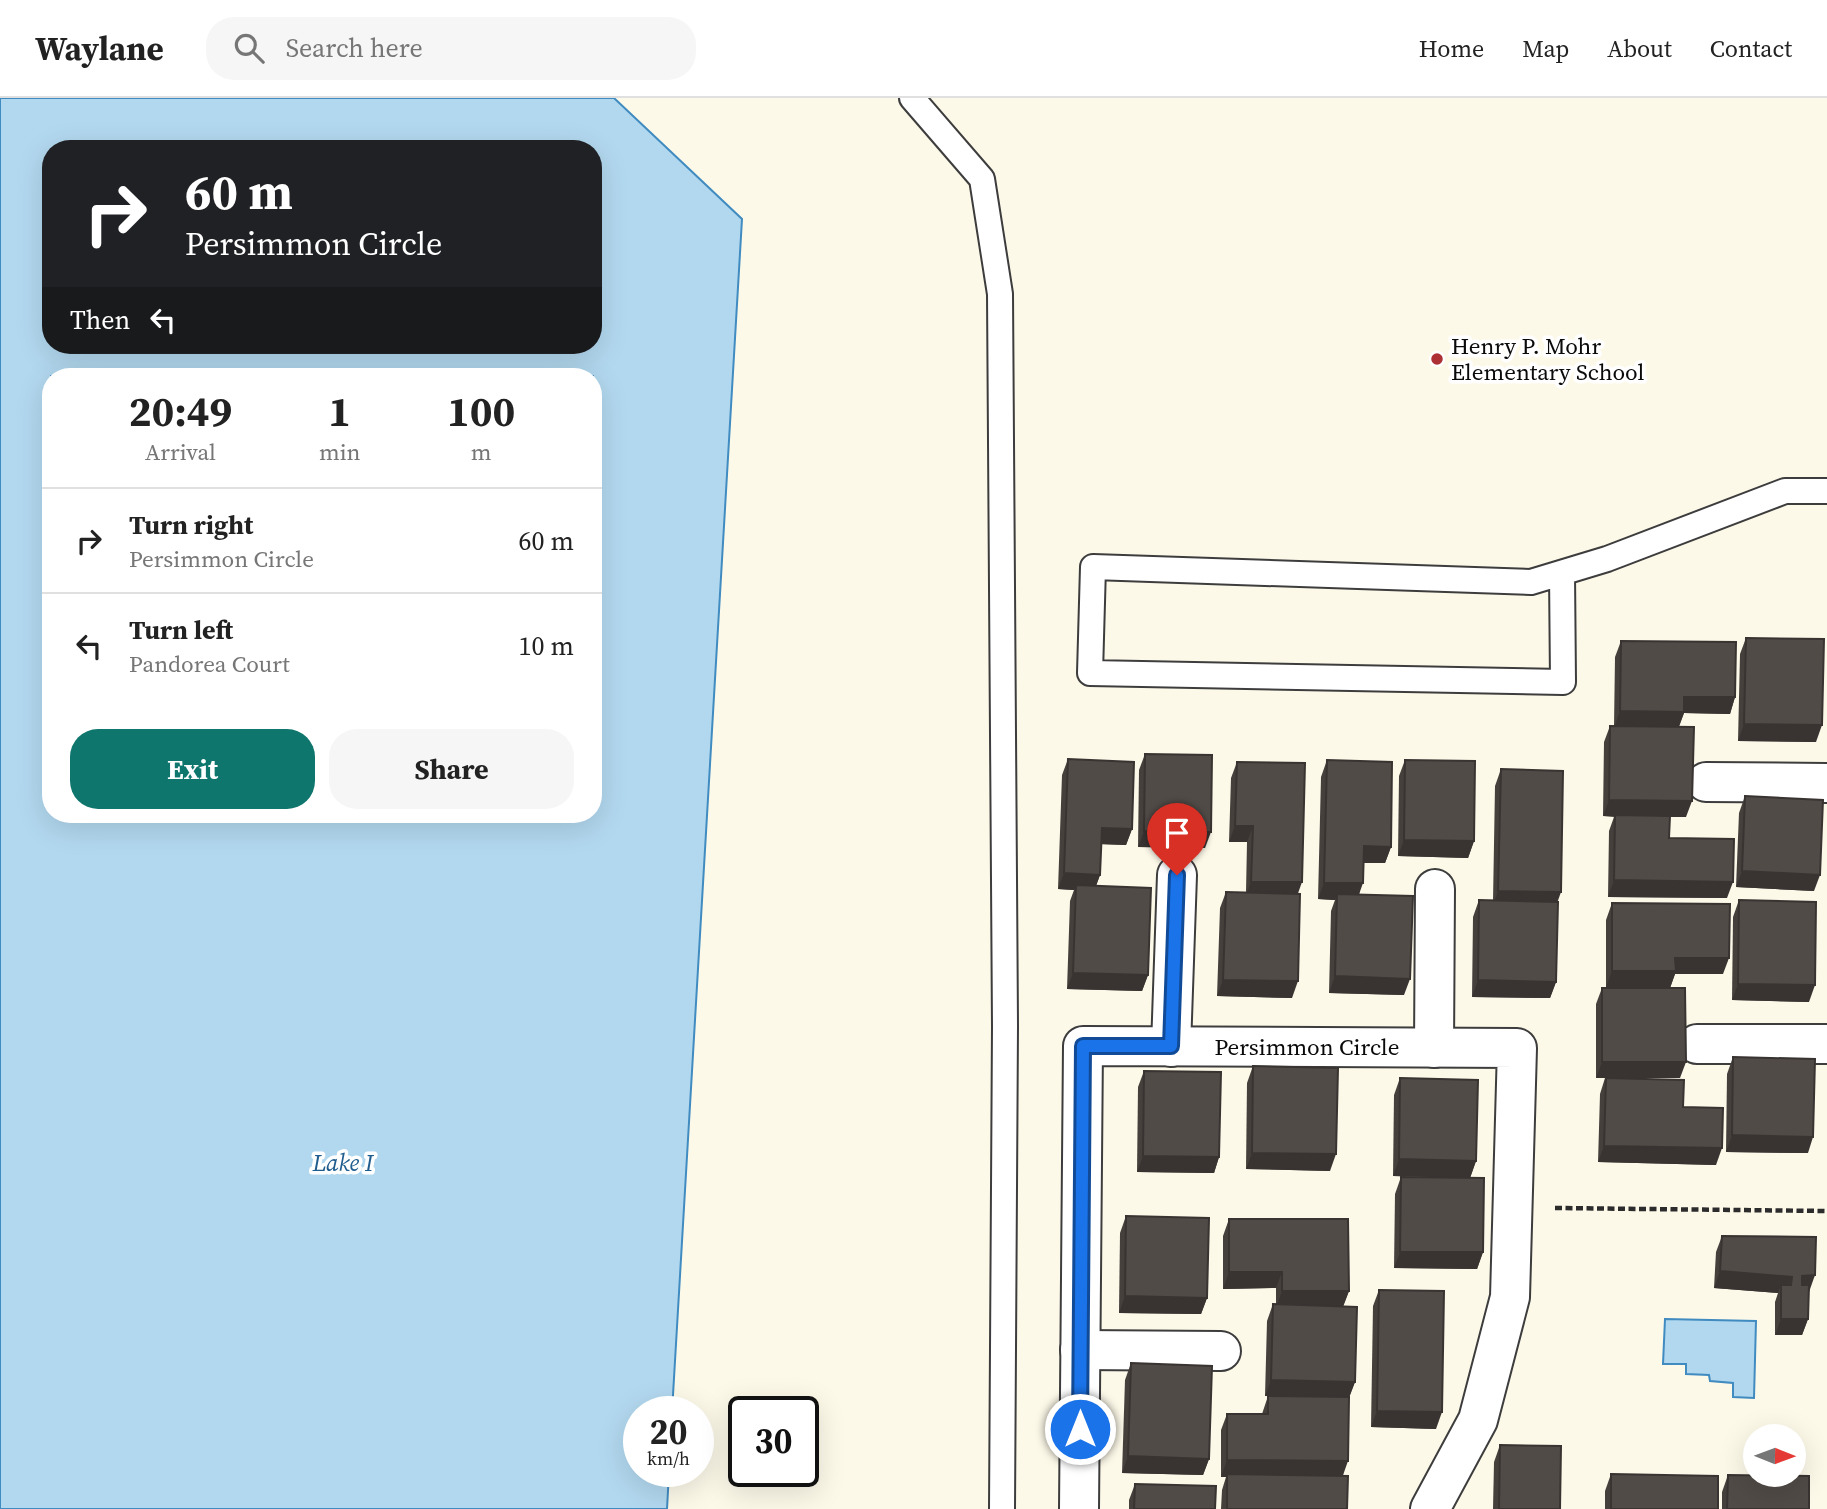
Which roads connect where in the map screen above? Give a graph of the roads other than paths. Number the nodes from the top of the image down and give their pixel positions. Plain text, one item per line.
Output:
1 (912, 98) edge
2 (1827, 491) edge
3 (1562, 573) junction
4 (1706, 782) dead end
5 (1827, 783) edge
6 (1177, 875) dead end
7 (1435, 889) dead end
8 (1698, 1044) dead end
9 (1827, 1044) edge
10 (1171, 1046) junction
11 (1434, 1048) junction
12 (1080, 1350) junction
13 (1221, 1351) dead end
14 (1002, 1509) edge
15 (1079, 1509) edge
16 (1430, 1509) edge

1 - 14 lane
2 - 3 lane
3 - 3 lane
4 - 5 street
6 - 10 street
7 - 11 street
8 - 9 street
10 - 11 street, Persimmon Circle
10 - 12 street, Persimmon Circle
11 - 16 street, Persimmon Circle
12 - 13 street
12 - 15 street, Persimmon Circle

